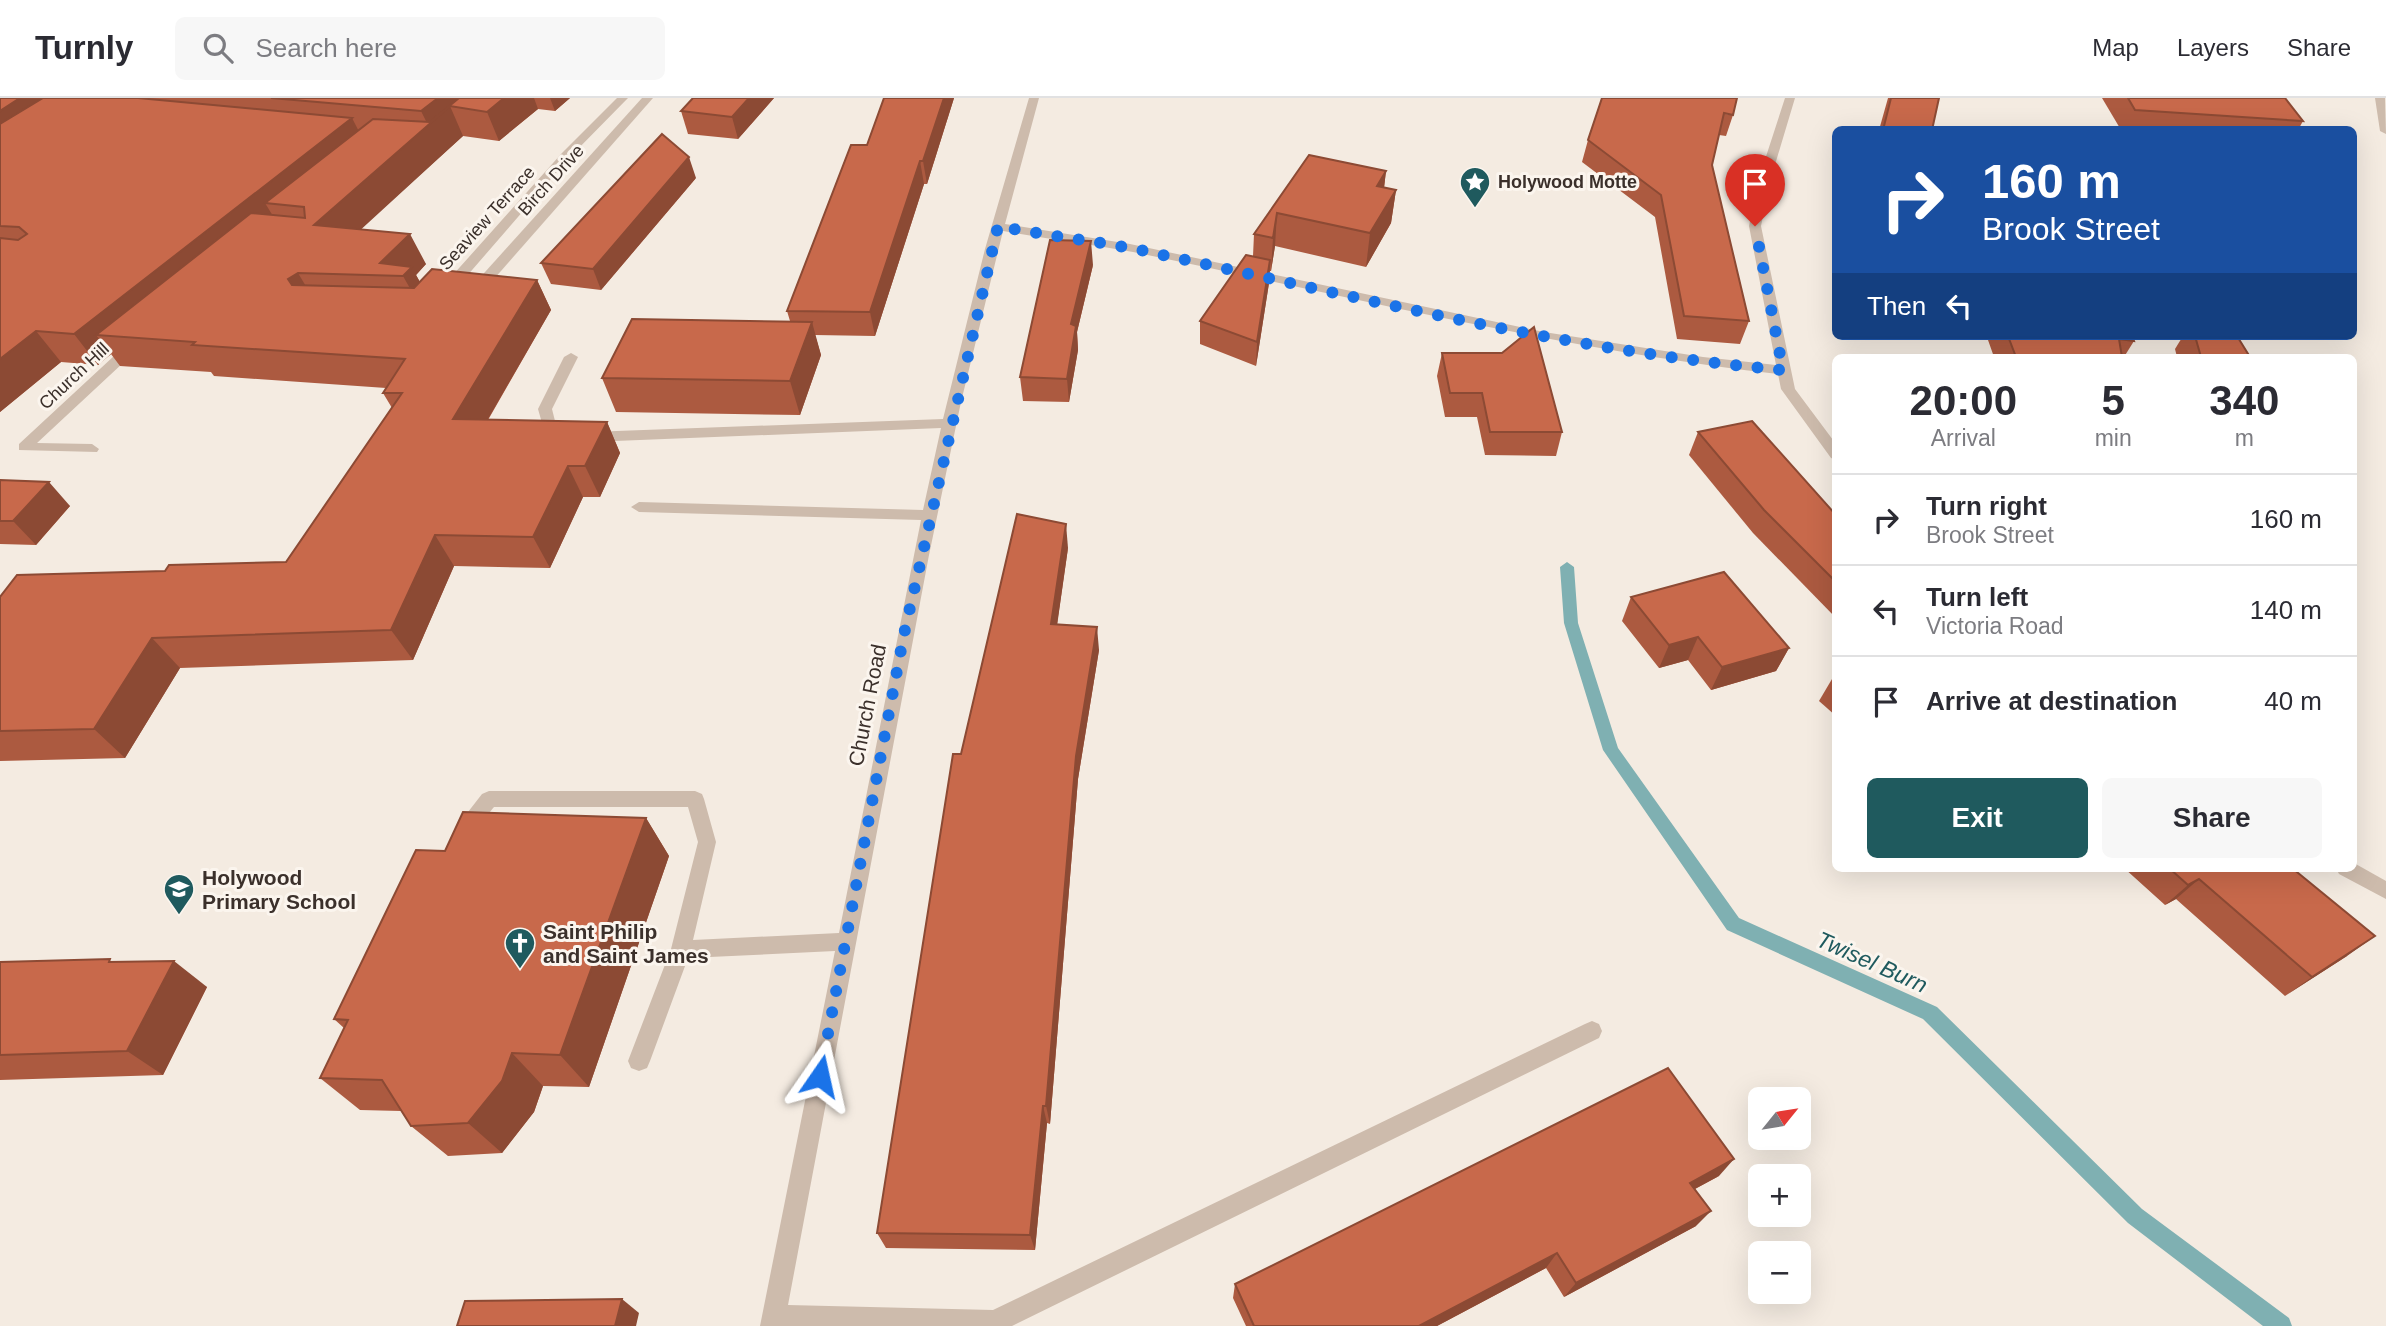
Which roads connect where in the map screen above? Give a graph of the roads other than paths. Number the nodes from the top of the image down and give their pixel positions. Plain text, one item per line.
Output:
1 (623, 98) edge
2 (648, 98) edge
3 (1034, 98) edge
4 (1790, 98) edge
5 (2381, 98) edge
6 (2386, 131) edge
7 (998, 226) junction
8 (481, 285) edge
9 (434, 303) edge
10 (139, 340) edge
11 (571, 357) dead end
12 (1783, 370) junction
13 (950, 423) junction
14 (92, 449) dead end
15 (1832, 449) edge
16 (639, 507) dead end
17 (931, 515) junction
18 (454, 841) edge
19 (2353, 872) edge
20 (2386, 891) edge
21 (846, 942) junction
22 (681, 949) junction
23 (1592, 1031) dead end
24 (639, 1061) dead end
25 (773, 1321) edge

1 - 9 street, Seaview Terrace
2 - 8 street, Birch Drive
3 - 7 street, Church Road
4 - 12 street
5 - 6 street
7 - 12 street
7 - 13 street, Church Road
10 - 14 street, Church Hill
11 - 13 street
12 - 15 street
13 - 17 street, Church Road
16 - 17 street
17 - 21 street, Church Road
18 - 22 street
19 - 20 street
21 - 22 street
21 - 25 street, Church Road
22 - 24 street
23 - 25 street

